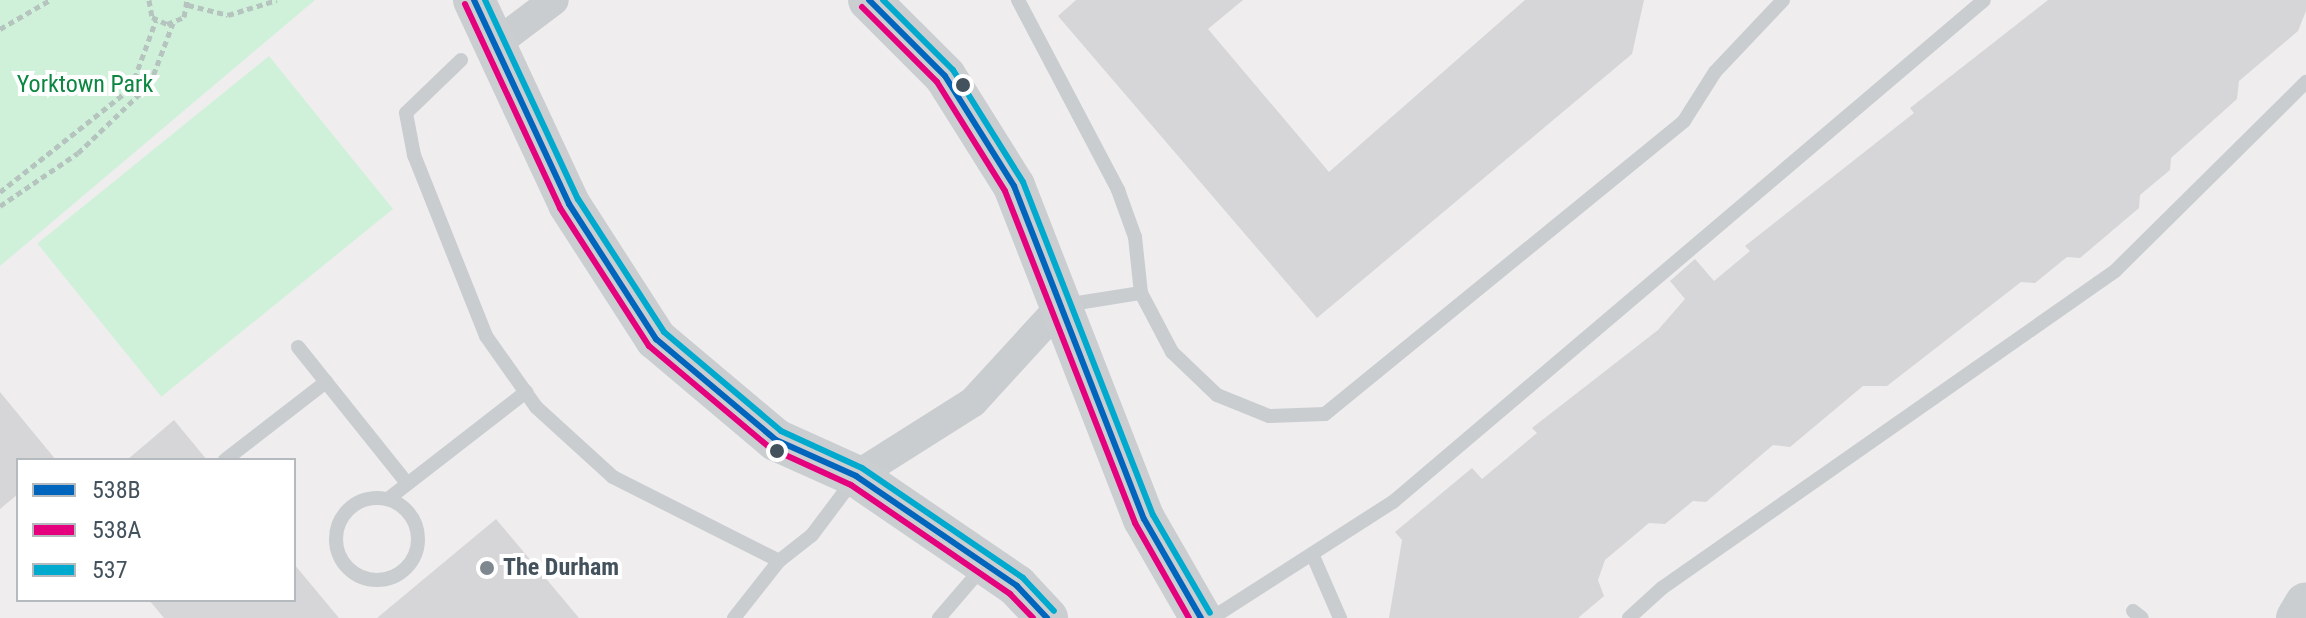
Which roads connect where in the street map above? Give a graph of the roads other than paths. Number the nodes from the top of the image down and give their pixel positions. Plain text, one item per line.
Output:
1 (474, 0) edge
2 (554, 0) edge
3 (869, 0) edge
4 (1018, 0) edge
5 (1783, 0) edge
6 (1984, 0) edge
7 (477, 53) junction
8 (2306, 82) edge
9 (1141, 293) junction
10 (1062, 305) junction
11 (298, 347) dead end
12 (326, 382) junction
13 (526, 392) junction
14 (228, 458) edge
15 (856, 476) junction
16 (407, 483) junction
17 (388, 499) junction
18 (1313, 556) junction
19 (779, 561) junction
20 (985, 564) junction
21 (2306, 603) edge
22 (734, 618) edge
23 (939, 618) edge
24 (1047, 618) edge
25 (1201, 618) edge
26 (1212, 618) edge
27 (1340, 618) edge
28 (1629, 618) edge
29 (2297, 618) edge

1 - 7 street
2 - 7 street
3 - 10 street
4 - 9 lane
5 - 9 lane
6 - 18 lane
7 - 13 lane
7 - 15 street
8 - 28 lane
9 - 10 lane
10 - 15 street
10 - 25 street
11 - 12 lane
12 - 14 lane
12 - 16 lane
13 - 16 lane
13 - 19 lane
15 - 19 lane
15 - 20 street
16 - 17 lane
17 - 17 lane
18 - 26 lane
18 - 27 lane
19 - 22 lane
20 - 23 lane
20 - 24 street
21 - 29 street

